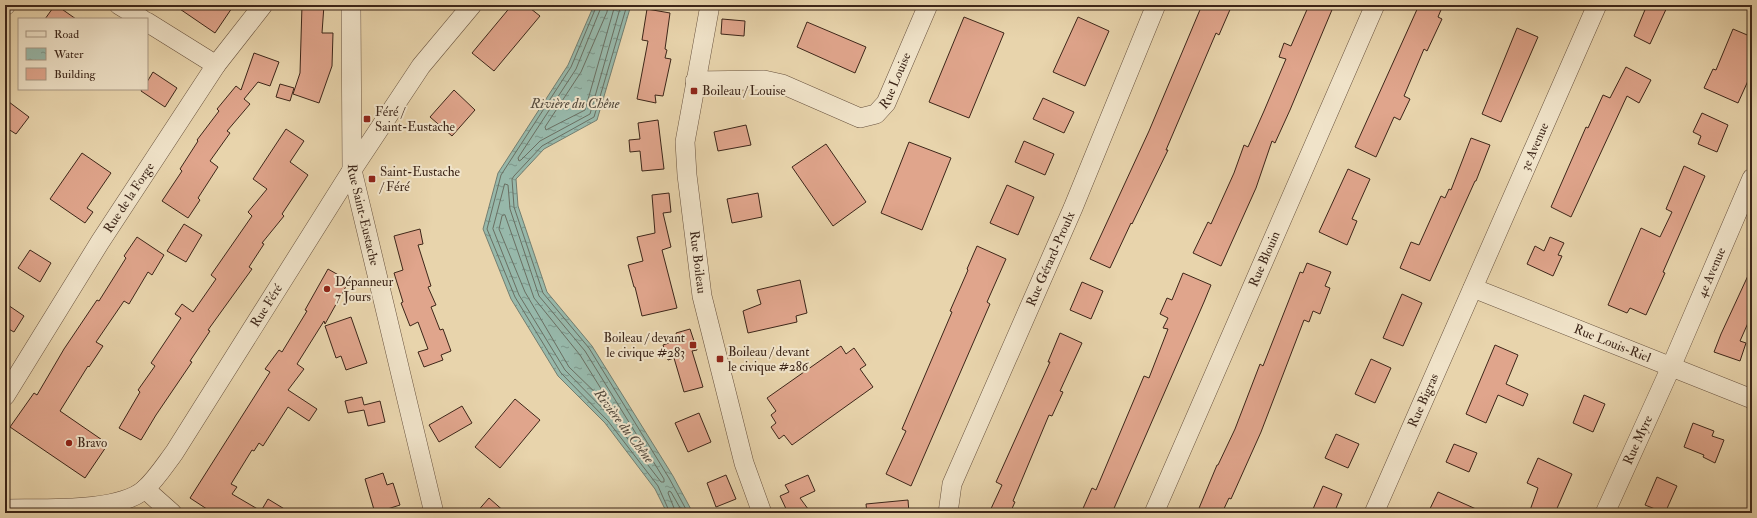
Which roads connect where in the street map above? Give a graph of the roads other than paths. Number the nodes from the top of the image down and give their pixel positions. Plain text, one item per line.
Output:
1 (119, 5) edge
2 (263, 5) edge
3 (351, 5) edge
4 (472, 5) edge
5 (710, 5) edge
6 (928, 5) edge
7 (1156, 5) edge
8 (1376, 5) edge
9 (1597, 5) edge
10 (140, 18) edge
11 (148, 23) edge
12 (216, 65) junction
13 (696, 81) junction
14 (352, 170) junction
15 (1752, 178) edge
16 (1473, 288) junction
17 (1671, 367) junction
18 (5, 396) edge
19 (1752, 399) edge
20 (145, 489) junction
21 (5, 509) edge
22 (95, 509) edge
23 (172, 513) edge
24 (434, 513) edge
25 (762, 513) edge
26 (948, 513) edge
27 (1154, 513) edge
28 (1374, 513) edge
29 (1605, 513) edge

1 - 10 street
2 - 12 street, Rue de la Forge
3 - 14 street, Rue Saint-Eustache
4 - 14 street, Rue Féré
5 - 13 street, Rue Boileau
6 - 13 street, Rue Louise
7 - 26 street, Rue Gérard-Proulx
8 - 27 street, Rue Blouin
9 - 16 street, 3e Avenue
11 - 12 street
12 - 18 street, Rue de la Forge
13 - 25 street, Rue Boileau
14 - 20 street, Rue Féré
14 - 24 street, Rue Saint-Eustache
15 - 17 street, 4e Avenue
16 - 17 street, Rue Louis-Riel
16 - 28 street, Rue Bigras
17 - 19 street, Rue Louis-Riel
17 - 29 street, Rue Myre
20 - 22 street, Rue Féré
20 - 23 street
21 - 22 street, Rue Féré

